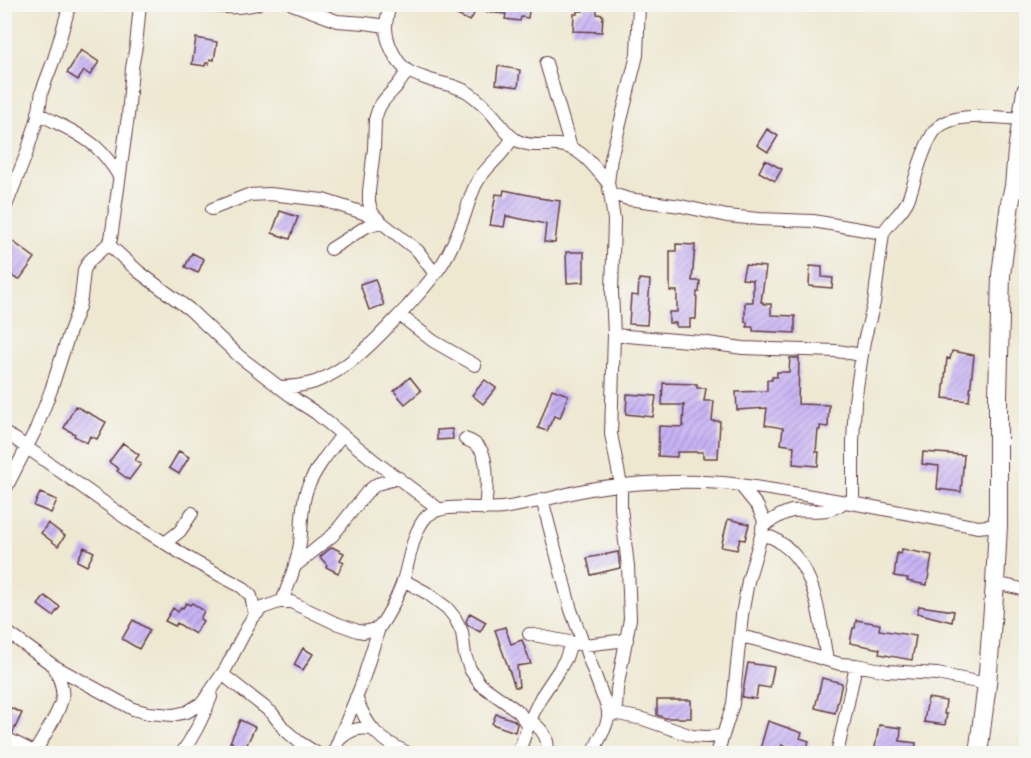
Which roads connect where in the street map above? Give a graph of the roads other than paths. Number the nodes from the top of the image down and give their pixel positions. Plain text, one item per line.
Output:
1 (70, 4) edge
2 (140, 4) edge
3 (207, 4) edge
4 (257, 4) edge
5 (292, 4) edge
6 (390, 4) edge
7 (629, 4) edge
8 (639, 9) edge
9 (386, 26) junction
10 (546, 63) dead end
11 (408, 71) junction
12 (1025, 107) edge
13 (38, 113) junction
14 (512, 138) junction
15 (571, 148) junction
16 (119, 176) junction
17 (609, 188) junction
18 (212, 209) dead end
19 (4, 211) edge
20 (379, 220) junction
21 (883, 233) junction
22 (108, 244) junction
23 (331, 249) dead end
24 (435, 274) junction
25 (399, 315) junction
26 (614, 335) junction
27 (862, 355) junction
28 (475, 365) dead end
29 (278, 387) junction
30 (4, 433) edge
31 (342, 435) junction
32 (465, 439) dead end
33 (27, 448) junction
34 (399, 478) junction
35 (621, 484) junction
36 (741, 486) junction
37 (4, 492) edge
38 (542, 500) junction
39 (848, 502) junction
40 (439, 509) junction
41 (485, 509) junction
42 (192, 513) dead end
43 (998, 525) junction
44 (762, 532) junction
45 (165, 543) junction
46 (295, 566) junction
47 (403, 580) junction
48 (995, 583) junction
49 (1026, 590) edge
50 (282, 602) junction
51 (255, 615) junction
52 (379, 628) junction
53 (4, 630) edge
54 (529, 634) dead end
55 (740, 636) junction
56 (627, 640) junction
57 (571, 643) junction
58 (584, 645) junction
59 (827, 660) junction
60 (856, 665) junction
61 (54, 666) junction
62 (222, 674) junction
63 (987, 684) junction
64 (214, 687) junction
65 (356, 697) junction
66 (613, 715) junction
67 (529, 723) junction
68 (372, 729) junction
69 (723, 736) junction
70 (4, 737) edge
71 (339, 740) junction
72 (34, 753) edge
73 (181, 753) edge
74 (318, 753) edge
75 (333, 753) edge
76 (410, 753) edge
77 (518, 753) edge
78 (547, 753) edge
79 (593, 753) edge
80 (717, 753) edge
81 (837, 753) edge
82 (978, 753) edge

1 - 13 street
2 - 16 street
3 - 4 street
5 - 9 street
6 - 9 street
7 - 8 street
8 - 17 street
9 - 11 street
10 - 15 street
11 - 14 street
11 - 20 street
12 - 21 street
12 - 43 street
13 - 16 street
13 - 19 street
14 - 15 street
14 - 24 street
15 - 17 street
16 - 22 street
17 - 21 street
17 - 26 street
18 - 20 street
20 - 23 street
20 - 24 street
21 - 27 street
22 - 29 street
22 - 33 street
24 - 25 street
25 - 28 street
25 - 29 street
26 - 27 street
26 - 35 street
27 - 39 street
29 - 31 street
30 - 33 street
31 - 34 street
31 - 46 street
32 - 41 street
33 - 37 street
33 - 45 street
34 - 40 street
34 - 46 street
35 - 36 street
35 - 38 street
35 - 56 street
36 - 39 street
36 - 44 street
38 - 41 street
38 - 58 street
39 - 43 street
39 - 44 street
40 - 41 street
40 - 47 street
42 - 45 street
43 - 48 street
44 - 55 street
44 - 59 street
45 - 51 street
46 - 50 street
47 - 52 street
47 - 67 street
48 - 49 street
48 - 63 street
50 - 51 street
50 - 52 street
51 - 62 street
52 - 65 street
53 - 61 street
54 - 57 street
55 - 59 street
55 - 69 street
56 - 58 street
56 - 66 street
57 - 58 street
57 - 67 street
58 - 66 street
59 - 60 street
60 - 63 street
60 - 81 street
61 - 64 street
61 - 72 street
62 - 64 street
62 - 74 street
63 - 82 street
64 - 73 street
65 - 68 street
65 - 71 street
66 - 69 street
66 - 79 street
67 - 77 street
67 - 78 street
68 - 71 street
68 - 76 street
69 - 80 street
70 - 72 street
71 - 75 street

